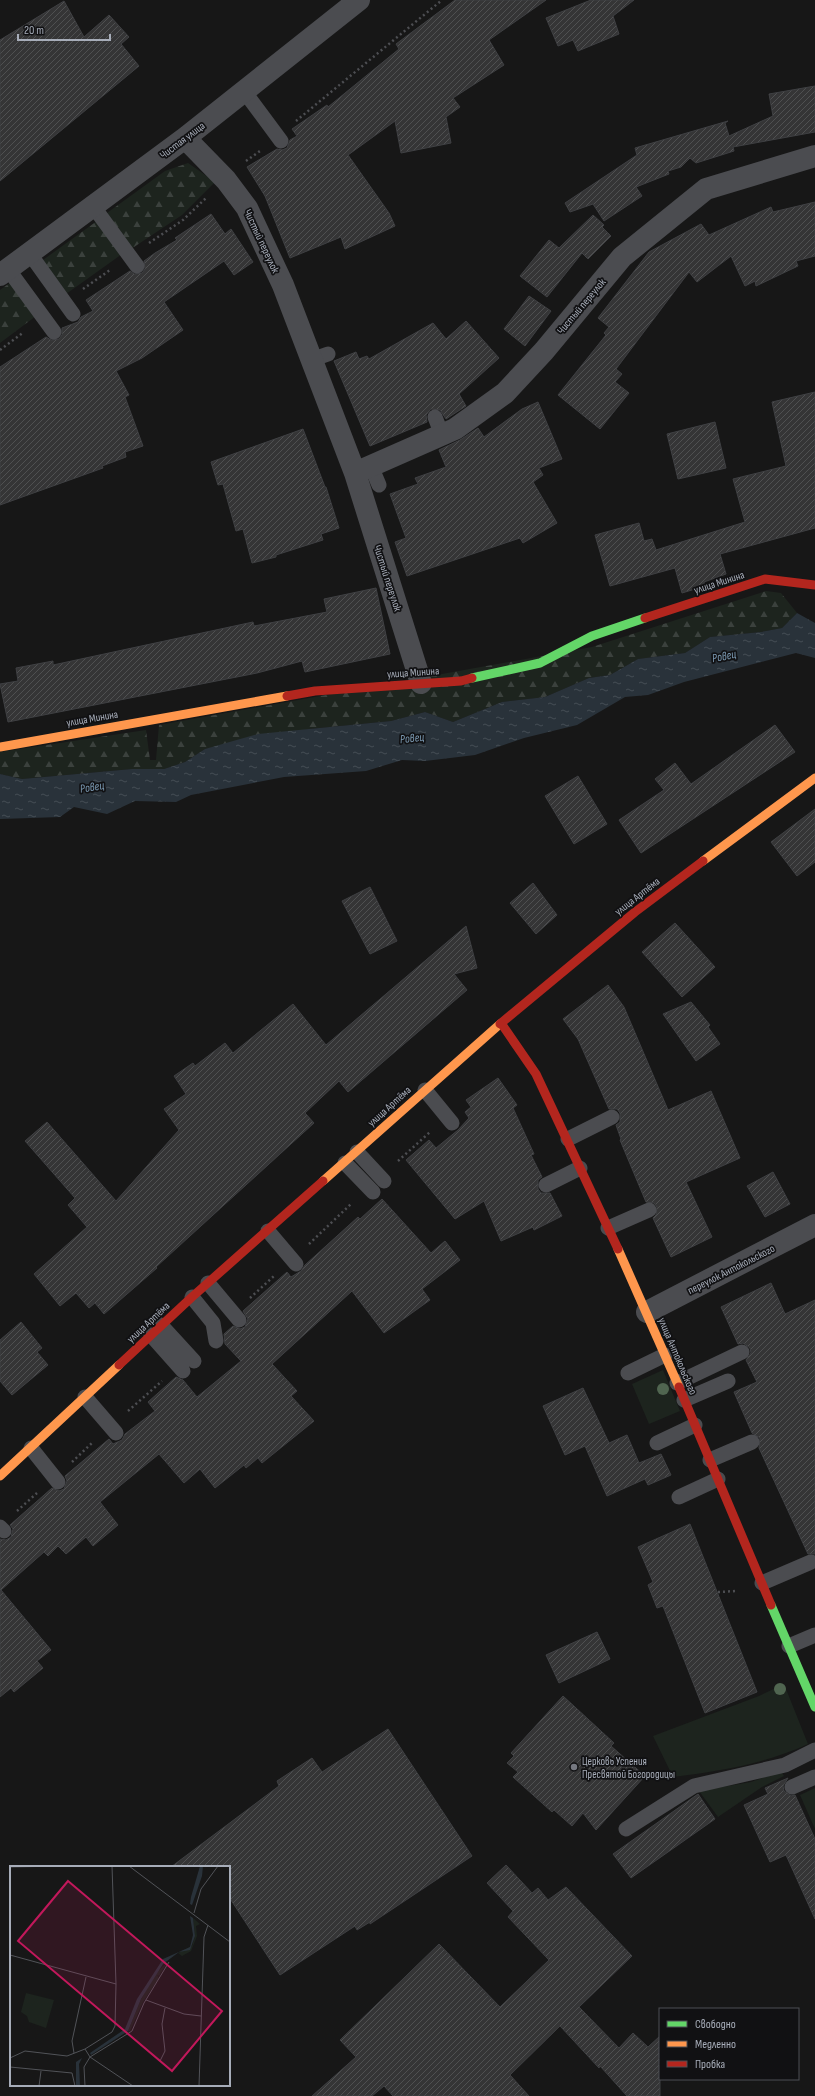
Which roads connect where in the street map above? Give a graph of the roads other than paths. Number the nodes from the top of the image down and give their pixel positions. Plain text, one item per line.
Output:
1 (359, 0) edge
2 (244, 91) junction
3 (185, 138) junction
4 (281, 141) dead end
5 (815, 156) edge
6 (212, 165) junction
7 (229, 202) dead end
8 (93, 206) junction
9 (30, 254) junction
10 (136, 266) dead end
11 (4, 272) edge
12 (73, 314) dead end
13 (54, 332) dead end
14 (368, 475) junction
15 (815, 585) edge
16 (421, 683) junction
17 (0, 747) edge
18 (815, 778) edge
19 (501, 1023) junction
20 (425, 1090) junction
21 (612, 1117) dead end
22 (452, 1123) dead end
23 (568, 1139) junction
24 (357, 1152) junction
25 (345, 1163) junction
26 (580, 1168) junction
27 (384, 1180) dead end
28 (546, 1185) dead end
29 (373, 1192) dead end
30 (649, 1210) dead end
31 (815, 1226) edge
32 (608, 1228) junction
33 (268, 1231) junction
34 (296, 1264) dead end
35 (208, 1283) junction
36 (192, 1297) junction
37 (647, 1312) junction
38 (239, 1320) dead end
39 (156, 1330) junction
40 (216, 1341) dead end
41 (742, 1352) dead end
42 (665, 1355) junction
43 (188, 1366) dead end
44 (628, 1373) dead end
45 (728, 1381) dead end
46 (677, 1383) junction
47 (85, 1397) junction
48 (684, 1400) junction
49 (695, 1425) junction
50 (116, 1433) dead end
51 (657, 1442) dead end
52 (752, 1442) dead end
53 (31, 1448) junction
54 (710, 1460) junction
55 (0, 1476) edge
56 (718, 1479) junction
57 (58, 1482) dead end
58 (679, 1497) dead end
59 (811, 1562) dead end
60 (762, 1583) junction
61 (815, 1635) edge
62 (789, 1646) junction
63 (815, 1708) edge
64 (815, 1750) edge
65 (815, 1777) edge
66 (792, 1787) dead end
67 (626, 1829) dead end

1 - 2 street, Чистая улица
2 - 3 street, Чистая улица
2 - 4 lane
3 - 6 street, Чистый переулок
3 - 8 street, Чистая улица
5 - 14 street, Чистый переулок
6 - 7 lane
6 - 14 street, Чистый переулок
8 - 9 street, Чистая улица
8 - 10 lane
9 - 11 street, Чистая улица
9 - 12 lane
11 - 13 lane
14 - 16 street, Чистый переулок
15 - 16 street, улица Минина
16 - 17 street, улица Минина
18 - 19 street, улица Артёма
19 - 20 street, улица Артёма
19 - 23 street, улица Антокольского
20 - 22 lane
20 - 24 street, улица Артёма
21 - 23 lane
23 - 26 street, улица Антокольского
24 - 25 street, улица Артёма
24 - 27 lane
25 - 29 lane
25 - 33 street, улица Артёма
26 - 28 lane
26 - 32 street, улица Антокольского
30 - 32 lane
31 - 37 street, переулок Антокольского
32 - 37 street, улица Антокольского
33 - 34 lane
33 - 35 street, улица Артёма
35 - 36 street, улица Артёма
35 - 38 lane
36 - 39 street, улица Артёма
36 - 40 lane
37 - 42 street, улица Антокольского
39 - 43 lane
39 - 47 street, улица Артёма
41 - 46 lane
42 - 44 lane
42 - 46 street, улица Антокольского
45 - 48 lane
46 - 48 street, улица Антокольского
47 - 50 lane
47 - 53 street, улица Артёма
48 - 49 street, улица Антокольского
49 - 51 lane
49 - 54 street, улица Антокольского
52 - 54 lane
53 - 55 street, улица Артёма
53 - 57 lane
54 - 56 street, улица Антокольского
56 - 58 lane
56 - 60 street, улица Антокольского
59 - 60 lane
60 - 62 street, улица Антокольского
61 - 62 lane
62 - 63 street, улица Антокольского
64 - 67 lane
65 - 66 lane

